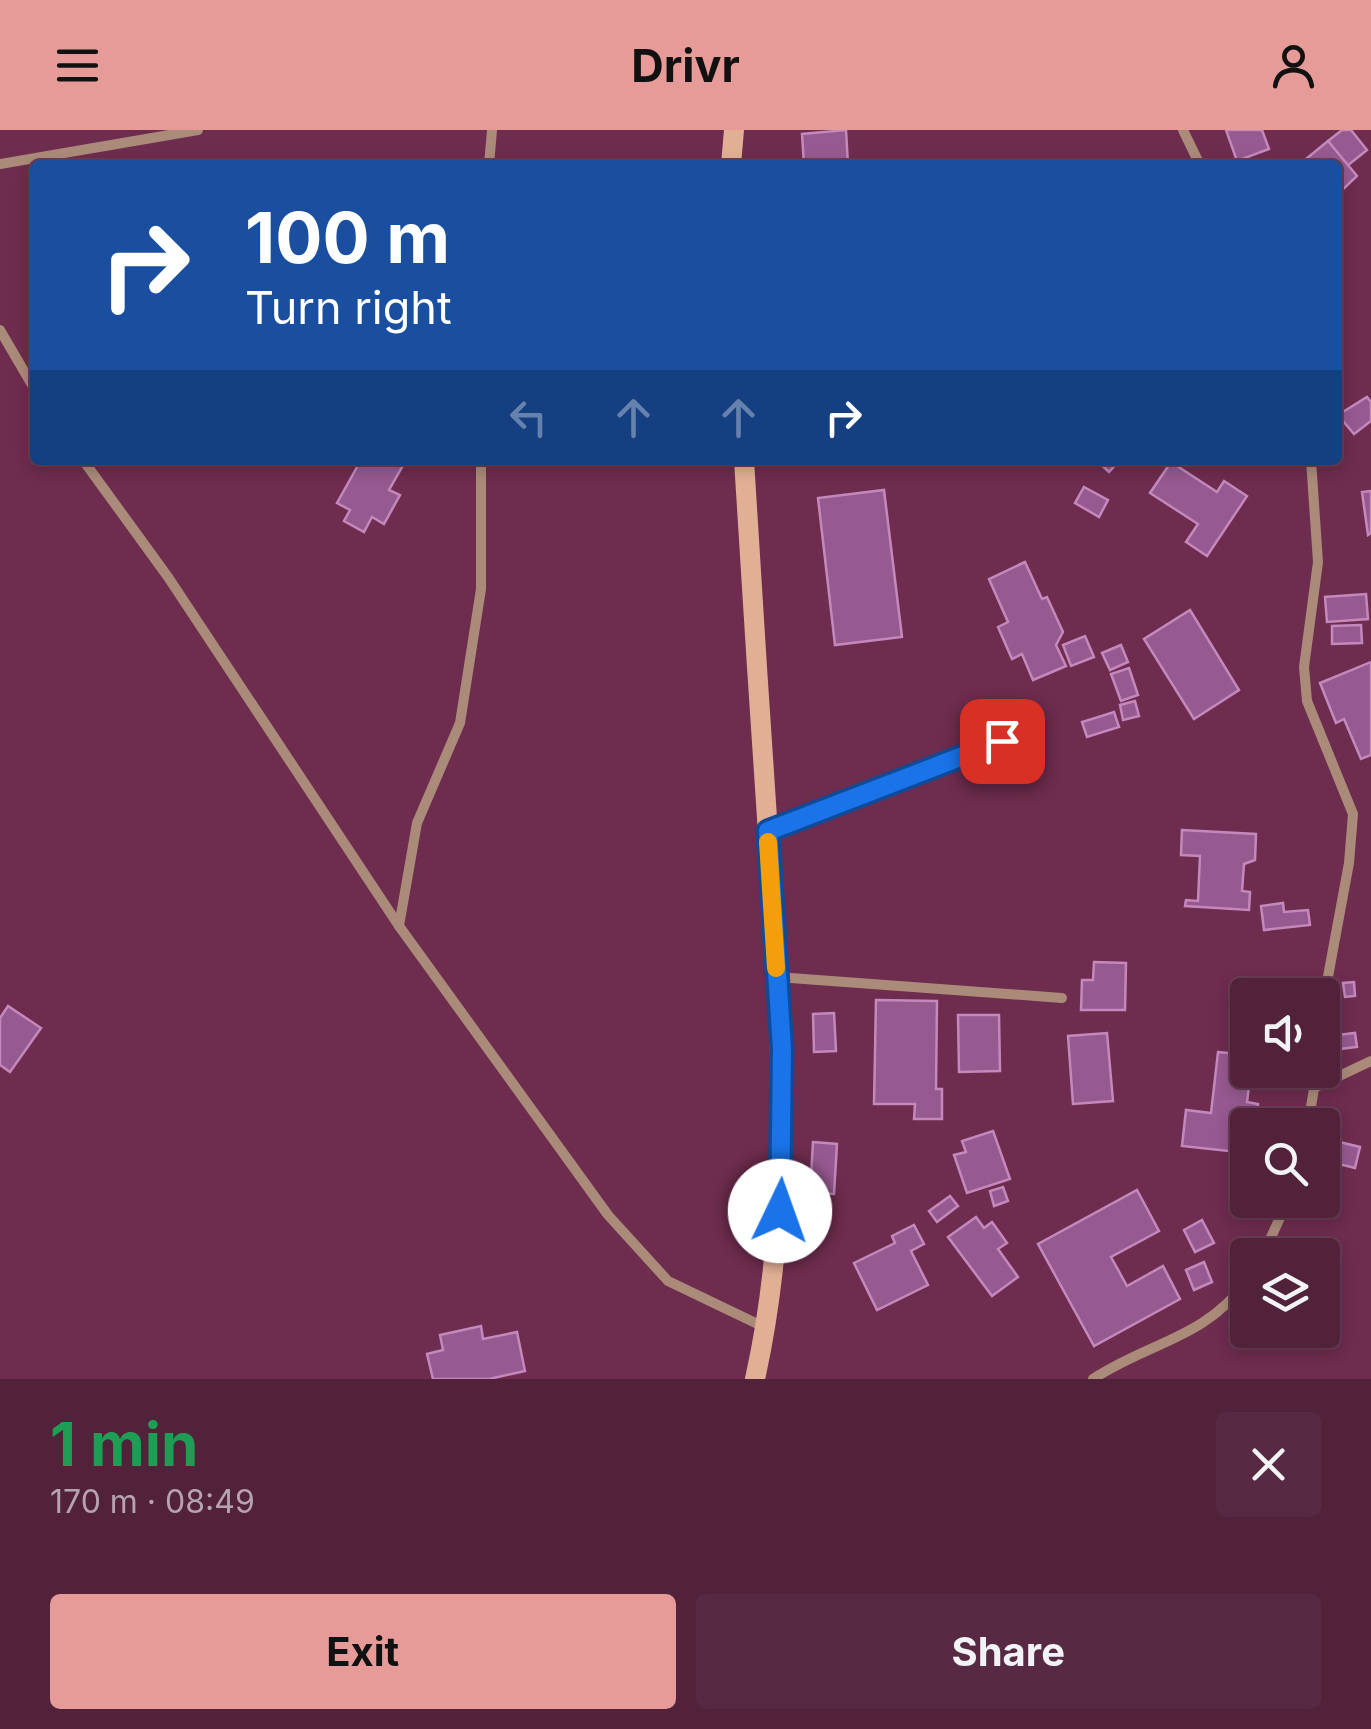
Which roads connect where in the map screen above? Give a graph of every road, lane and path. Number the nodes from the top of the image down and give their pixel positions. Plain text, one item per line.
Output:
1 (198, 130) edge
2 (492, 130) edge
3 (734, 130) edge
4 (1183, 130) edge
5 (489, 160) edge
6 (731, 160) edge
7 (1198, 160) edge
8 (0, 164) edge
9 (0, 330) edge
10 (30, 381) edge
11 (87, 465) edge
12 (482, 465) edge
13 (744, 465) edge
14 (1311, 465) edge
15 (1002, 741) dead end
16 (768, 831) junction
17 (399, 926) junction
18 (777, 978) junction
19 (1328, 978) edge
20 (1062, 998) dead end
21 (1371, 1061) edge
22 (1340, 1076) edge
23 (1316, 1088) edge
24 (1312, 1108) edge
25 (1230, 1303) edge
26 (766, 1328) junction
27 (755, 1379) edge
28 (1093, 1379) edge

1 - 8 street
2 - 5 street
3 - 6 street
4 - 7 street
9 - 10 street
11 - 17 street
12 - 17 street
13 - 16 street
14 - 19 street
15 - 16 street
16 - 18 street
17 - 26 street
18 - 20 street
18 - 26 street
21 - 22 street
23 - 24 street
25 - 28 street
26 - 27 street

